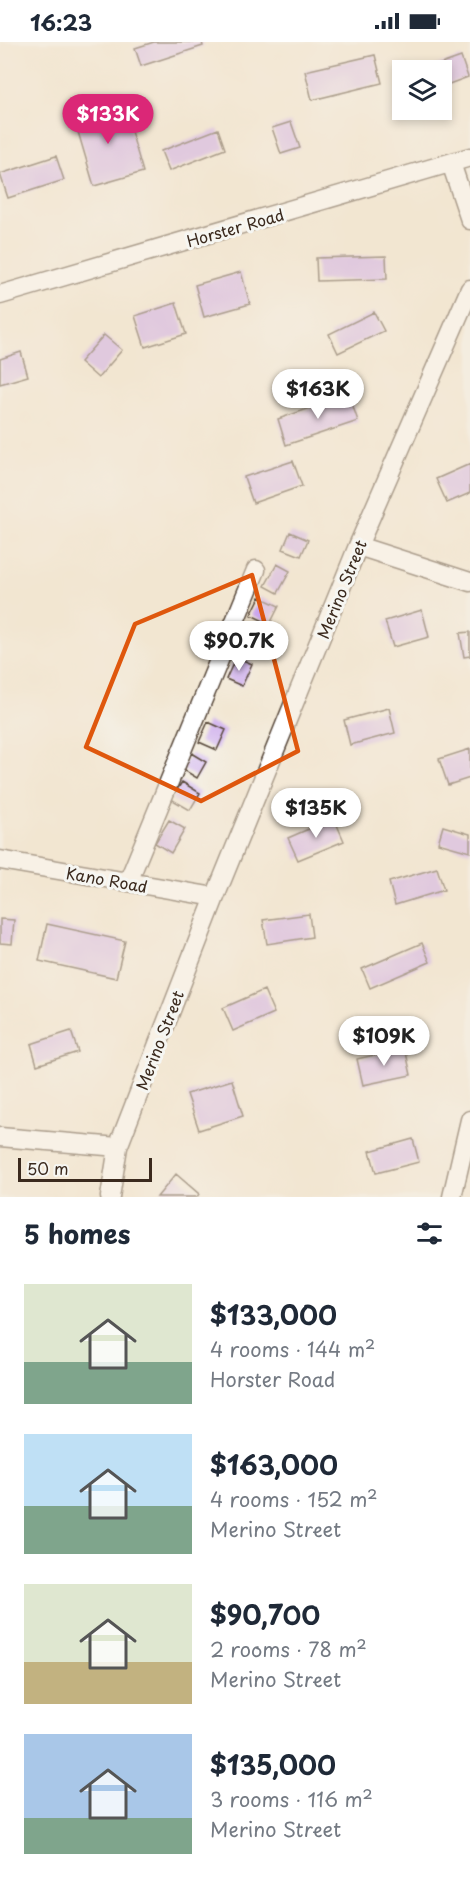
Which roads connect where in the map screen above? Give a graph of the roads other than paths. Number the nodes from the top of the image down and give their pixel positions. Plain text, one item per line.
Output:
1 (470, 157) edge
2 (451, 163) junction
3 (470, 220) edge
4 (470, 289) edge
5 (0, 295) edge
6 (358, 546) junction
7 (256, 570) dead end
8 (470, 582) edge
9 (0, 860) edge
10 (128, 882) junction
11 (215, 897) junction
12 (470, 1120) edge
13 (0, 1137) edge
14 (118, 1147) junction
15 (110, 1197) edge
16 (452, 1197) edge

1 - 2 street, Horster Road
2 - 3 street
2 - 5 street, Horster Road
4 - 6 street, Merino Street
6 - 8 street
6 - 11 street, Merino Street
7 - 10 street
9 - 10 street, Kano Road
10 - 11 street, Kano Road
11 - 14 street, Merino Street
12 - 16 street
13 - 14 street
14 - 15 street, Merino Street

